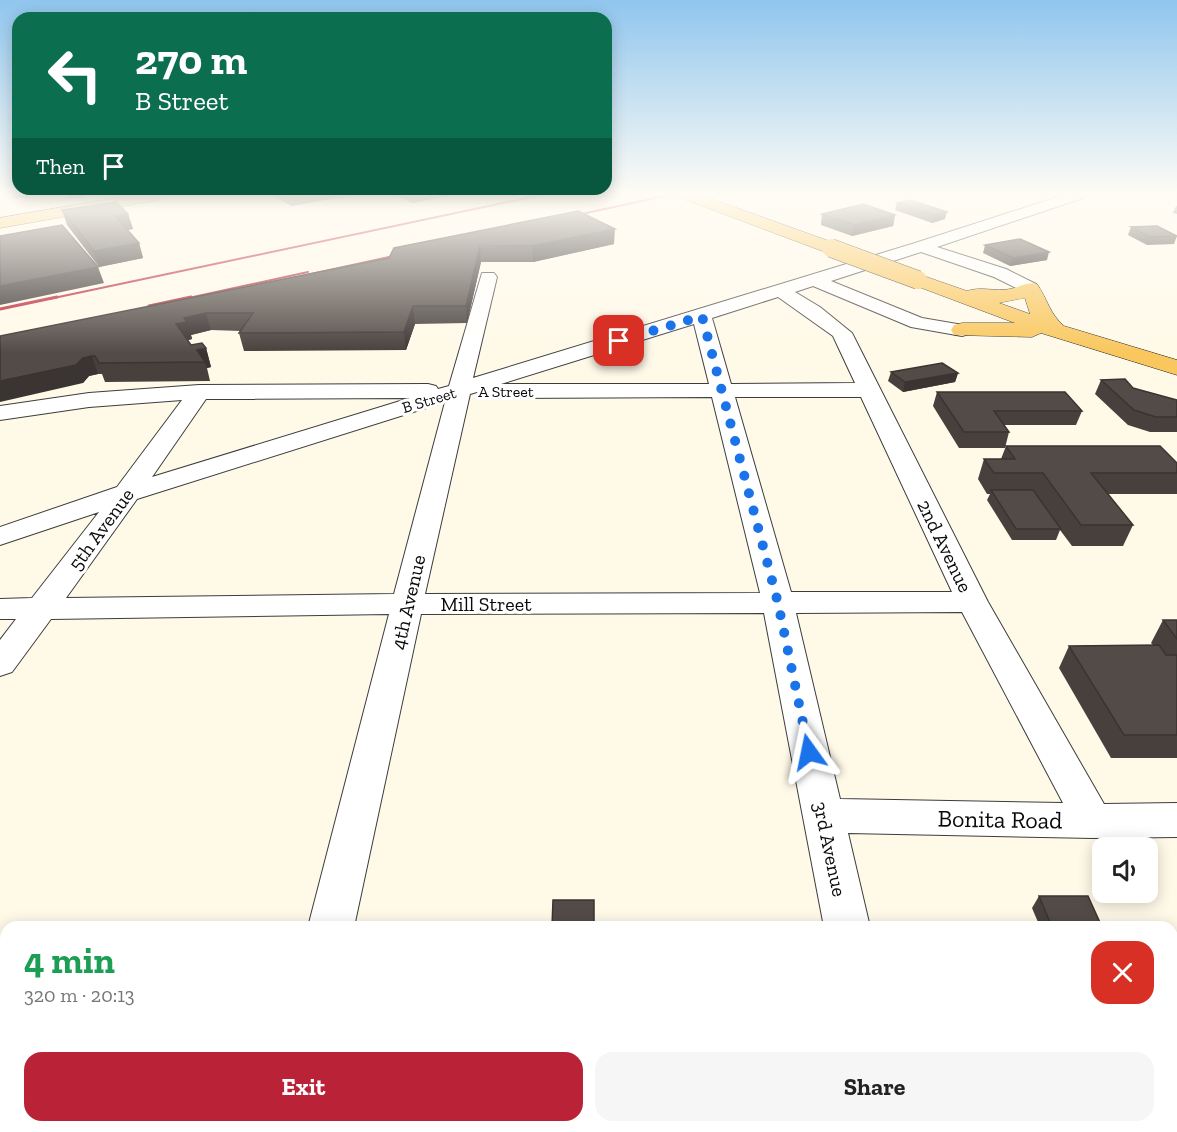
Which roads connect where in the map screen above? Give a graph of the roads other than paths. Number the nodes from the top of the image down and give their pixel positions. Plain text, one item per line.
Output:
1 (831, 248) edge
2 (918, 248) edge
3 (924, 248) edge
4 (488, 277) dead end
5 (813, 280) junction
6 (1030, 288) junction
7 (780, 291) junction
8 (958, 295) junction
9 (702, 316) junction
10 (962, 330) junction
11 (1059, 331) junction
12 (1177, 368) edge
13 (869, 390) junction
14 (459, 391) junction
15 (199, 392) junction
16 (721, 392) junction
17 (0, 413) edge
18 (127, 493) junction
19 (0, 536) edge
20 (972, 602) junction
21 (778, 603) junction
22 (408, 604) junction
23 (0, 609) edge
24 (41, 610) junction
25 (0, 664) edge
26 (822, 816) junction
27 (1177, 820) edge
28 (1093, 821) junction
29 (332, 921) edge
30 (846, 921) edge

1 - 8 main road, bridge
2 - 5 street, B Street
3 - 6 street
4 - 14 street, 4th Avenue
5 - 7 street, B Street
5 - 10 street
6 - 8 main road
6 - 11 main road
7 - 9 street, B Street
7 - 13 street, 2nd Avenue
8 - 10 main road
8 - 11 main road
9 - 14 street, B Street
9 - 16 street, 3rd Avenue
10 - 11 main road
11 - 12 main road
13 - 16 street, A Street
13 - 20 street, 2nd Avenue
14 - 15 street, A Street
14 - 16 street, A Street
14 - 18 street, B Street
14 - 22 street, 4th Avenue
15 - 17 street, A Street
15 - 18 street, 5th Avenue
16 - 21 street, 3rd Avenue
18 - 19 street, B Street
18 - 24 street, 5th Avenue
20 - 21 street, Mill Street
20 - 28 street, 2nd Avenue
21 - 22 street, Mill Street
21 - 26 street, 3rd Avenue
22 - 24 street, Mill Street
22 - 29 street, 4th Avenue
23 - 24 street, Mill Street
24 - 25 street, 5th Avenue
26 - 28 street, Bonita Road
26 - 30 street, 3rd Avenue
27 - 28 street, Bonita Road

